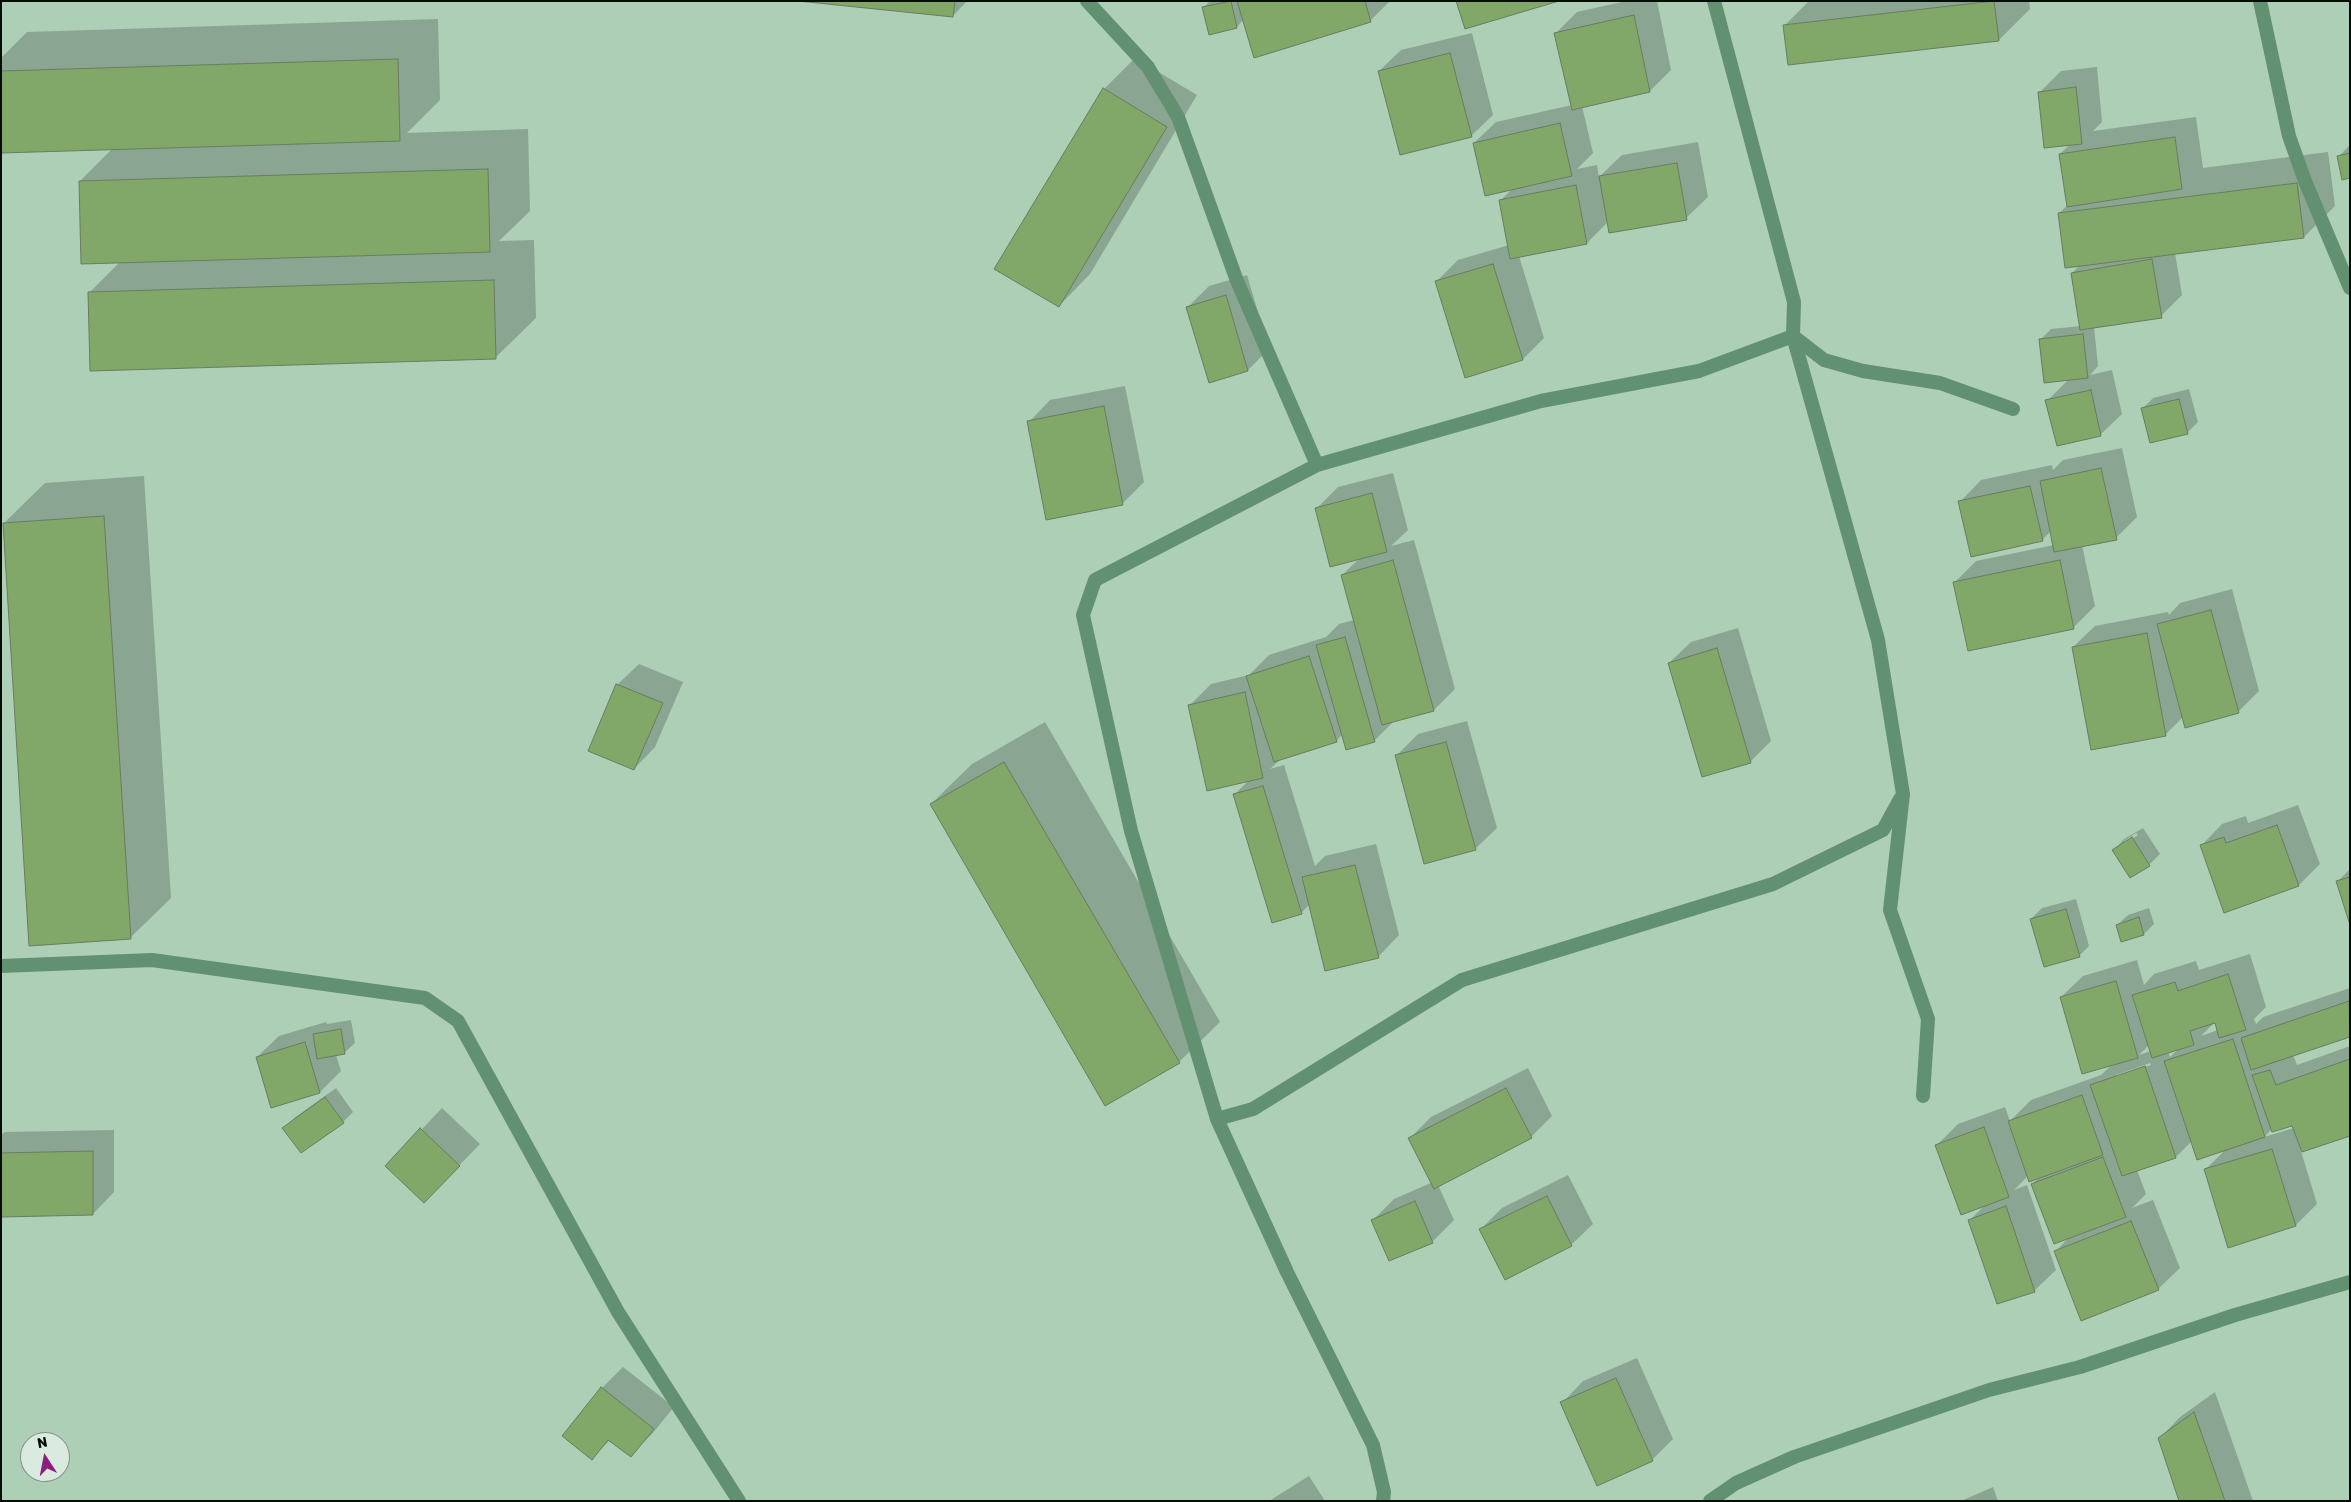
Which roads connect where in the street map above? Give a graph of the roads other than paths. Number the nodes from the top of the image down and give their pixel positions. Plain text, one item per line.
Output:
1 (1087, 1) edge
2 (1714, 1) edge
3 (2260, 1) edge
4 (2350, 288) edge
5 (1793, 336) junction
6 (2013, 409) dead end
7 (1317, 465) junction
8 (1903, 794) junction
9 (1, 966) edge
10 (1923, 1096) dead end
11 (1216, 1119) junction
12 (2350, 1282) edge
13 (739, 1501) edge
14 (1383, 1501) edge
15 (1710, 1501) edge

1 - 7 street
2 - 5 street
3 - 4 street
5 - 6 street
5 - 7 street
5 - 8 street
7 - 11 street
8 - 10 street
8 - 11 street
9 - 13 street
11 - 14 street
12 - 15 street

